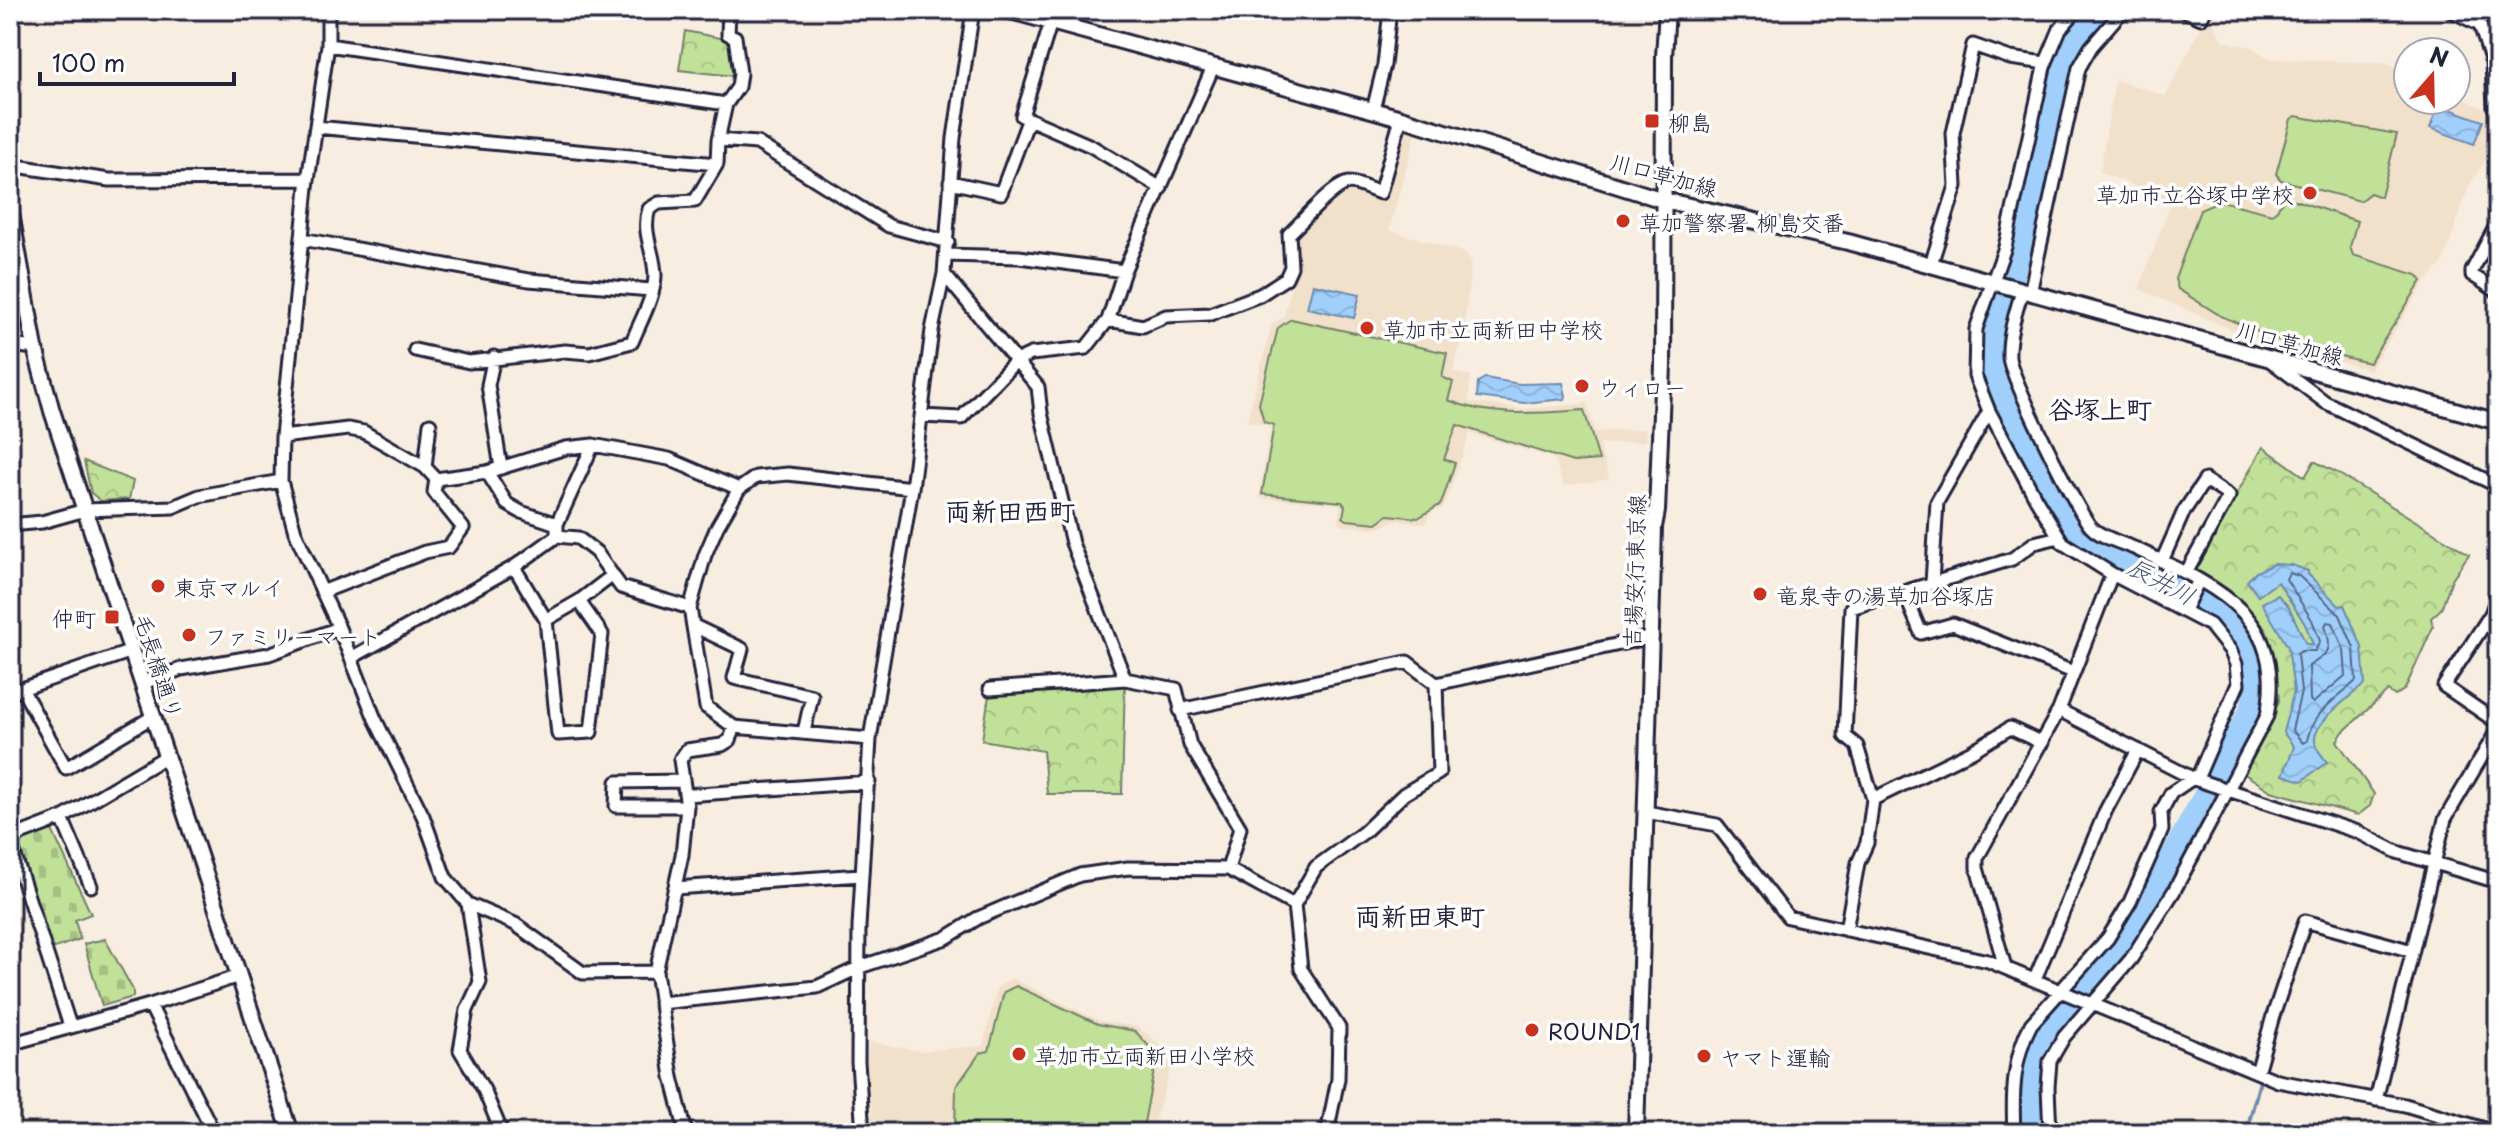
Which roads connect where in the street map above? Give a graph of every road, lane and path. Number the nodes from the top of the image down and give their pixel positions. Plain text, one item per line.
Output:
1 (328, 10) edge
2 (729, 10) edge
3 (973, 10) edge
4 (1007, 10) edge
5 (1390, 10) edge
6 (1667, 10) edge
7 (2077, 10) edge
8 (2123, 10) edge
9 (2183, 10) edge
10 (2205, 10) edge
11 (2451, 10) edge
12 (1051, 22) junction
13 (328, 45) junction
14 (2045, 63) junction
15 (1213, 67) junction
16 (726, 104) junction
17 (2497, 108) edge
18 (1373, 110) junction
19 (1401, 118) junction
20 (1028, 121) junction
21 (316, 127) junction
22 (718, 140) junction
23 (717, 164) junction
24 (10, 165) edge
25 (308, 179) junction
26 (950, 182) junction
27 (1161, 188) junction
28 (1663, 200) junction
29 (10, 208) edge
30 (2498, 222) edge
31 (302, 239) junction
32 (948, 242) junction
33 (946, 255) junction
34 (1931, 264) junction
35 (1124, 271) junction
36 (944, 274) junction
37 (1991, 281) junction
38 (651, 290) junction
39 (2026, 292) junction
40 (2498, 292) edge
41 (1108, 320) junction
42 (10, 345) edge
43 (35, 348) junction
44 (415, 350) dead end
45 (494, 357) junction
46 (2269, 360) junction
47 (1016, 361) junction
48 (1989, 411) junction
49 (921, 416) junction
50 (2498, 422) edge
51 (430, 424) dead end
52 (282, 437) junction
53 (593, 445) junction
54 (425, 467) junction
55 (501, 468) junction
56 (487, 472) junction
57 (436, 479) junction
58 (281, 481) junction
59 (2498, 486) edge
60 (912, 488) junction
61 (739, 489) junction
62 (85, 510) junction
63 (10, 525) edge
64 (557, 530) junction
65 (2059, 537) junction
66 (2162, 561) junction
67 (514, 567) junction
68 (2186, 573) junction
69 (2112, 574) junction
70 (613, 575) junction
71 (2199, 580) junction
72 (1932, 583) junction
73 (322, 592) junction
74 (1904, 592) junction
75 (2498, 595) edge
76 (579, 601) junction
77 (690, 608) junction
78 (2184, 610) junction
79 (2494, 617) edge
80 (546, 620) junction
81 (694, 626) junction
82 (339, 628) junction
83 (1652, 637) junction
84 (132, 651) junction
85 (351, 658) junction
86 (2073, 672) junction
87 (1125, 679) junction
88 (143, 683) junction
89 (1436, 684) junction
90 (22, 689) junction
91 (990, 689) dead end
92 (10, 693) edge
93 (1180, 710) junction
94 (2059, 710) junction
95 (154, 716) junction
96 (2498, 726) edge
97 (734, 727) junction
98 (804, 732) junction
99 (870, 739) junction
100 (2042, 743) junction
101 (2138, 750) junction
102 (167, 756) junction
103 (2197, 780) junction
104 (683, 781) junction
105 (869, 782) junction
106 (2225, 790) junction
107 (1873, 799) junction
108 (687, 800) junction
109 (1646, 812) junction
110 (62, 818) junction
111 (10, 840) edge
112 (2434, 861) junction
113 (1228, 869) junction
114 (861, 875) junction
115 (2498, 882) edge
116 (91, 886) dead end
117 (675, 888) junction
118 (468, 904) junction
119 (1294, 905) junction
120 (1846, 930) junction
121 (2412, 951) junction
122 (860, 967) junction
123 (2005, 967) junction
124 (656, 972) junction
125 (239, 976) junction
126 (2035, 979) junction
127 (2062, 991) junction
128 (2089, 1002) junction
129 (660, 1003) junction
130 (150, 1005) junction
131 (70, 1026) junction
132 (10, 1044) edge
133 (2257, 1072) junction
134 (2376, 1100) junction
135 (2448, 1118) junction
136 (214, 1133) edge
137 (291, 1133) edge
138 (502, 1133) edge
139 (686, 1133) edge
140 (863, 1133) edge
141 (1327, 1133) edge
142 (1636, 1133) edge
143 (2014, 1133) edge
144 (2050, 1133) edge
145 (2445, 1133) edge
146 (2498, 1133) edge

1 - 13 street
2 - 16 street
3 - 26 street
4 - 12 main road, 川口草加線
5 - 18 street
6 - 28 main road, 吉場安行東京線
7 - 14 street
8 - 39 street
9 - 10 street
11 - 17 street
12 - 15 main road, 川口草加線
12 - 20 street
13 - 16 street
13 - 21 street
14 - 34 street
14 - 37 street
15 - 18 main road, 川口草加線
15 - 27 street
16 - 22 street
18 - 19 main road, 川口草加線
19 - 28 main road, 川口草加線
19 - 41 street
20 - 26 street
20 - 27 street
21 - 23 street
21 - 25 street
22 - 23 street
22 - 32 street
23 - 38 street
24 - 25 street
25 - 31 street
26 - 32 street
27 - 35 street
28 - 34 main road, 川口草加線
28 - 83 main road, 吉場安行東京線
29 - 43 main road, 毛長橋通り
30 - 40 street
31 - 38 street
31 - 52 street
32 - 33 street
33 - 35 street
33 - 36 street
34 - 37 main road, 川口草加線
35 - 41 street
36 - 47 street
36 - 49 street
37 - 39 main road, 川口草加線
37 - 48 street
38 - 45 street
39 - 46 main road, 川口草加線
39 - 66 street
41 - 47 street
42 - 43 street
43 - 62 main road, 毛長橋通り
44 - 45 street
45 - 55 street
46 - 50 main road, 川口草加線
46 - 59 street
47 - 49 street
47 - 87 street
48 - 65 street
48 - 72 street
49 - 60 street
51 - 54 street
52 - 54 street
52 - 58 street
53 - 55 street
53 - 61 street
53 - 64 street
54 - 57 street
55 - 56 street
56 - 57 street
56 - 64 street
57 - 73 street
58 - 62 street
58 - 73 street
60 - 61 street
60 - 99 street
61 - 77 street
62 - 63 street
62 - 84 main road, 毛長橋通り
64 - 67 street
64 - 70 street
65 - 69 street
65 - 72 street
66 - 68 street
66 - 68 street
67 - 80 street
67 - 85 street
68 - 71 street
69 - 78 street
69 - 86 street
70 - 76 street
70 - 77 street
71 - 78 street
71 - 106 street
72 - 74 street
73 - 82 street
74 - 86 street
74 - 107 street
75 - 79 street
76 - 80 street
76 - 80 street
77 - 81 street
78 - 103 street
79 - 96 street
81 - 97 street
81 - 98 street
82 - 85 street
82 - 88 street
83 - 89 street
83 - 109 main road, 吉場安行東京線
84 - 88 main road, 毛長橋通り
84 - 90 street
85 - 118 street
86 - 94 street
87 - 91 street
87 - 93 street
88 - 95 main road, 毛長橋通り
89 - 93 street
89 - 119 street
90 - 92 street
90 - 95 street
93 - 113 street
94 - 100 street
94 - 101 street
95 - 102 main road, 毛長橋通り
96 - 112 street
97 - 98 street
97 - 104 street
98 - 99 street
99 - 105 street
100 - 107 street
100 - 123 street
101 - 103 street
101 - 126 street
102 - 110 street
102 - 125 main road, 毛長橋通り
103 - 106 street
103 - 127 street
104 - 108 street
104 - 108 street
105 - 108 street
105 - 114 street
106 - 112 street
106 - 128 street
107 - 120 street
108 - 117 street
109 - 120 street
109 - 142 main road, 吉場安行東京線
110 - 111 street
110 - 116 street
111 - 131 street
112 - 115 street
112 - 121 street
113 - 119 street
113 - 122 street
114 - 117 street
114 - 122 street
117 - 124 street
118 - 124 street
118 - 138 street
119 - 141 street
120 - 123 street
121 - 133 street
121 - 134 street
122 - 129 street
122 - 140 street
123 - 126 street
124 - 129 street
125 - 130 street
125 - 137 main road, 毛長橋通り
126 - 127 street
127 - 128 street
127 - 143 street
128 - 133 street
128 - 144 street
129 - 139 street
130 - 131 street
130 - 136 street
131 - 132 street
133 - 134 street
134 - 135 street
135 - 145 street
135 - 146 street

